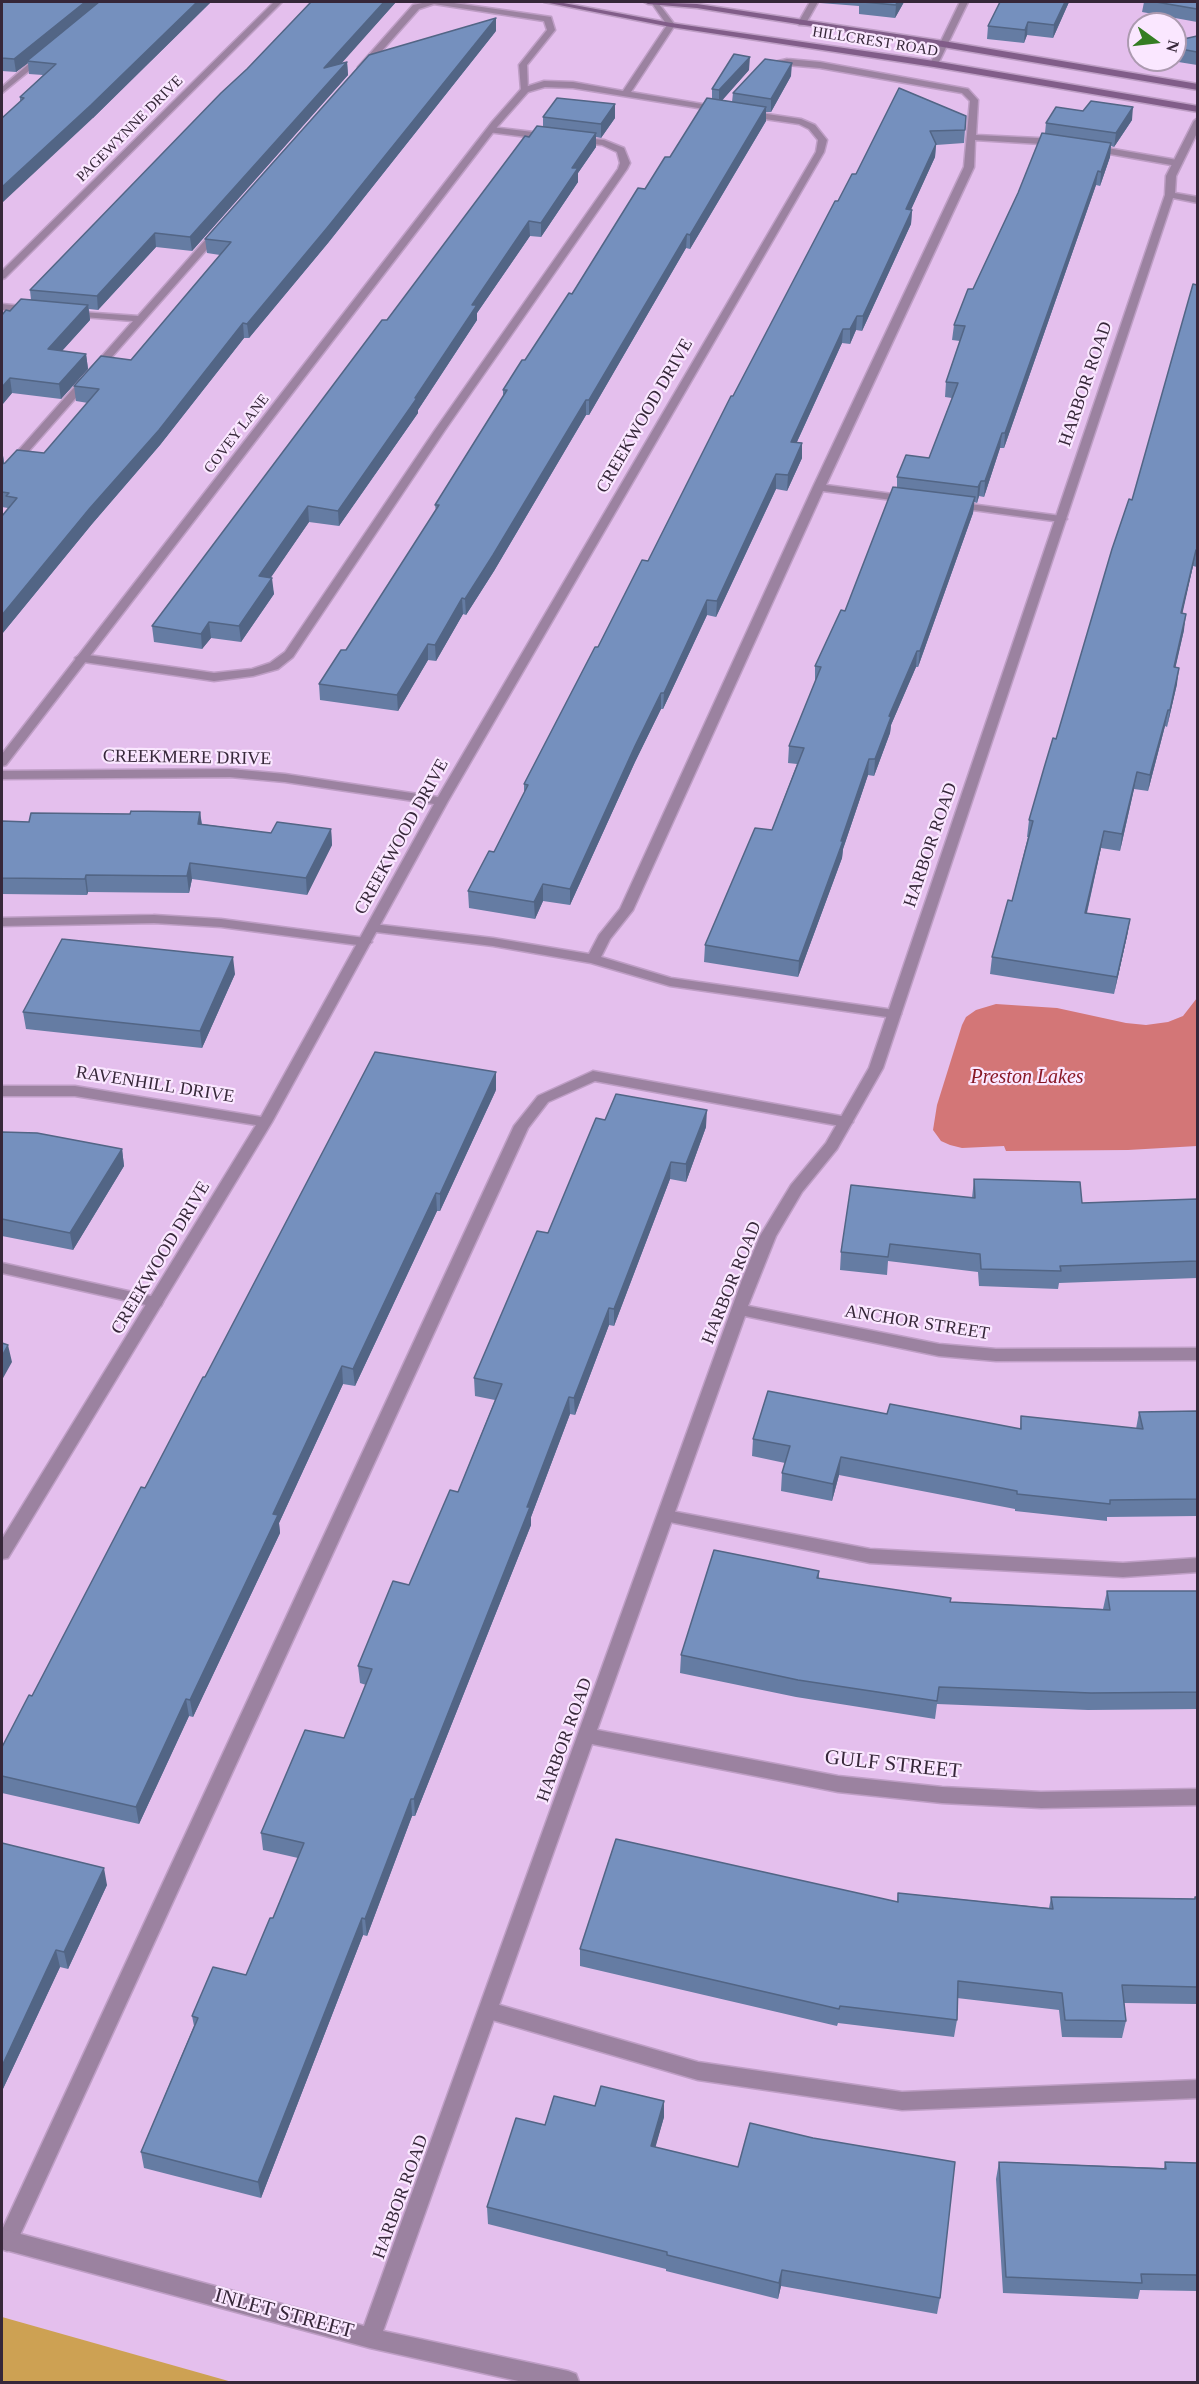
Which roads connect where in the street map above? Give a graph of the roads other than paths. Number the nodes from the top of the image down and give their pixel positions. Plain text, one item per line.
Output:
1 (278, 2) edge
2 (548, 2) edge
3 (652, 2) edge
4 (814, 2) edge
5 (964, 2) edge
6 (802, 23) junction
7 (671, 25) junction
8 (943, 44) junction
9 (46, 54) edge
10 (934, 64) junction
11 (756, 71) edge
12 (353, 79) edge
13 (1197, 87) edge
14 (525, 90) junction
15 (2, 91) edge
16 (625, 94) junction
17 (1197, 110) edge
18 (1197, 121) edge
19 (493, 127) junction
20 (971, 137) junction
21 (1064, 143) edge
22 (1075, 145) edge
23 (1177, 163) junction
24 (1170, 195) junction
25 (1197, 200) edge
26 (226, 221) edge
27 (2, 276) edge
28 (2, 307) edge
29 (48, 311) edge
30 (59, 312) edge
31 (140, 319) junction
32 (2, 475) edge
33 (818, 488) junction
34 (922, 501) edge
35 (945, 504) edge
36 (1061, 519) junction
37 (81, 658) junction
38 (2, 762) edge
39 (2, 775) edge
40 (442, 801) junction
41 (2, 922) edge
42 (373, 928) junction
43 (365, 942) junction
44 (593, 959) junction
45 (894, 1014) junction
46 (2, 1091) edge
47 (265, 1122) junction
48 (846, 1122) junction
49 (2, 1268) edge
50 (155, 1302) junction
51 (740, 1310) junction
52 (1197, 1354) edge
53 (666, 1516) junction
54 (4, 1545) edge
55 (1197, 1565) edge
56 (588, 1736) junction
57 (1197, 1797) edge
58 (489, 2011) junction
59 (1197, 2089) edge
60 (4, 2240) edge
61 (370, 2338) junction
62 (568, 2382) edge

1 - 27 street, PAGEWYNNE DRIVE
2 - 7 main road, HILLCREST ROAD
3 - 6 main road, HILLCREST ROAD
3 - 7 street
4 - 6 street
5 - 8 street
6 - 8 main road, HILLCREST ROAD
7 - 10 main road, HILLCREST ROAD
7 - 16 street
8 - 10 street
8 - 13 main road, HILLCREST ROAD
9 - 15 street
10 - 17 main road, HILLCREST ROAD
11 - 20 street
12 - 14 street
14 - 16 street
14 - 19 street, COVEY LANE
16 - 40 street, CREEKWOOD DRIVE
18 - 23 street, HARBOR ROAD
19 - 37 street, COVEY LANE
19 - 37 street
20 - 21 street
20 - 33 street
22 - 23 street
23 - 24 street, HARBOR ROAD
24 - 25 street
24 - 36 street, HARBOR ROAD
26 - 31 street
28 - 29 street
30 - 31 street
31 - 32 street
33 - 34 street
33 - 44 street
35 - 36 street
36 - 45 street, HARBOR ROAD
37 - 38 street, COVEY LANE
39 - 40 street, CREEKMERE DRIVE
40 - 42 street, CREEKWOOD DRIVE
41 - 43 street
42 - 43 street, CREEKWOOD DRIVE
42 - 44 street
43 - 47 street, CREEKWOOD DRIVE
44 - 45 street
45 - 48 street, HARBOR ROAD
46 - 47 street, RAVENHILL DRIVE
47 - 50 street, CREEKWOOD DRIVE
48 - 51 street, HARBOR ROAD
48 - 60 street
49 - 50 street
50 - 54 street, CREEKWOOD DRIVE
51 - 52 street, ANCHOR STREET
51 - 53 street, HARBOR ROAD
53 - 55 street
53 - 56 street, HARBOR ROAD
56 - 57 street, GULF STREET
56 - 58 street, HARBOR ROAD
58 - 59 street
58 - 61 street, HARBOR ROAD
60 - 61 street, INLET STREET
61 - 62 street, INLET STREET

